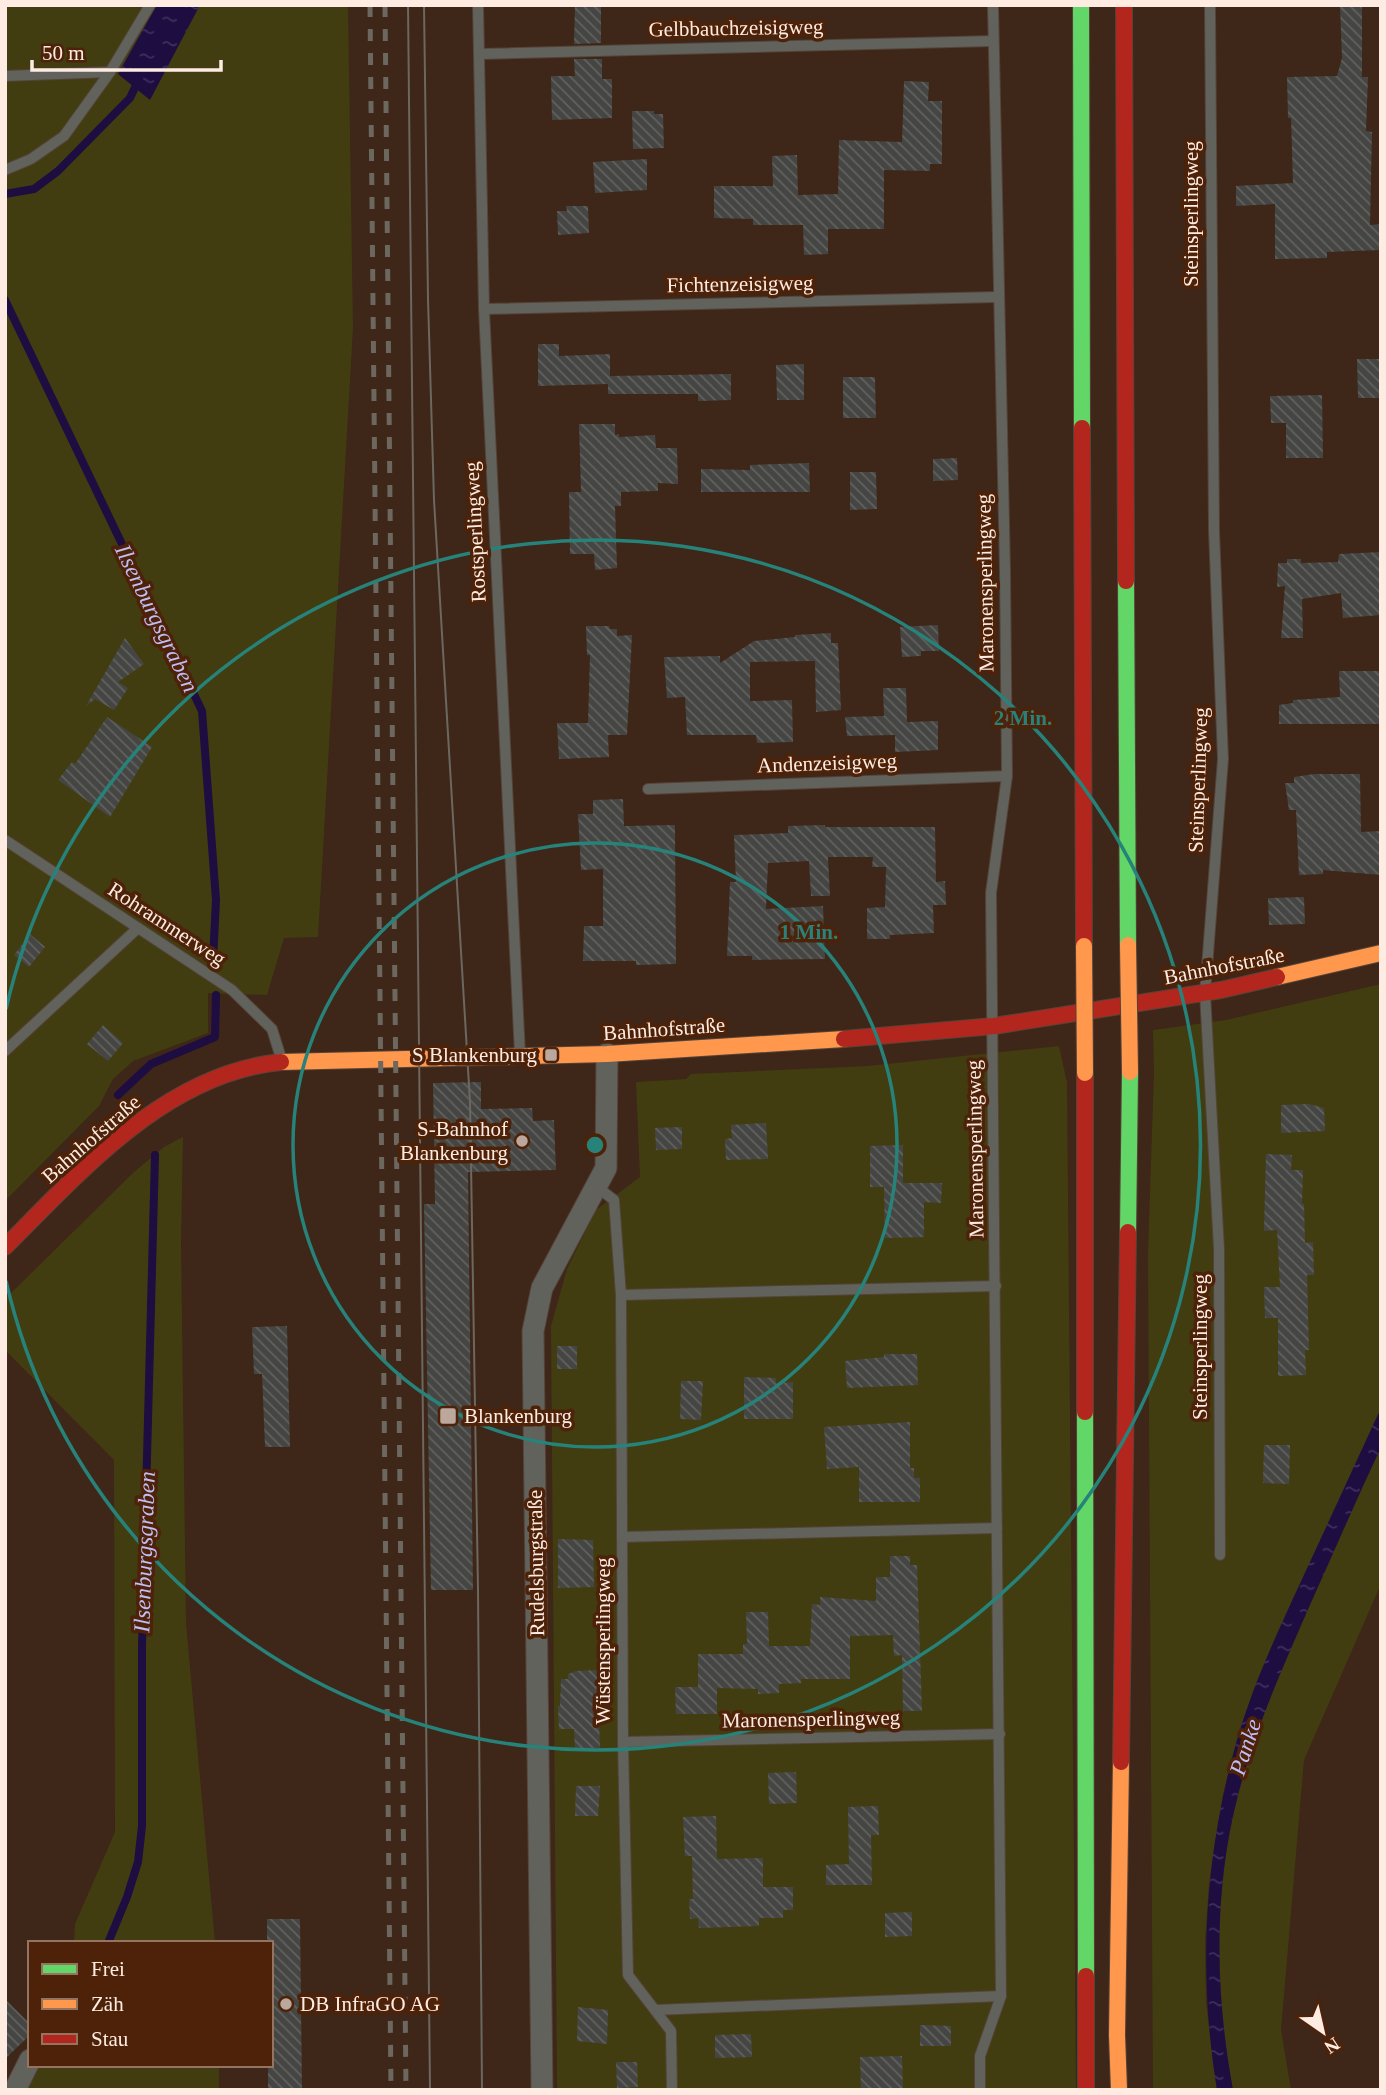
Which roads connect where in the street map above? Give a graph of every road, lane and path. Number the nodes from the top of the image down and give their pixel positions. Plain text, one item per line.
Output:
1 (150, 5) edge
2 (478, 5) edge
3 (993, 5) edge
4 (1081, 5) edge
5 (1124, 5) edge
6 (1210, 5) edge
7 (993, 41) junction
8 (480, 54) junction
9 (110, 72) junction
10 (5, 76) edge
11 (5, 170) edge
12 (998, 297) junction
13 (484, 309) junction
14 (1007, 776) junction
15 (648, 789) dead end
16 (5, 840) edge
17 (138, 928) junction
18 (1381, 953) edge
19 (1205, 993) junction
20 (994, 1026) junction
21 (5, 1051) edge
22 (607, 1054) junction
23 (520, 1056) junction
24 (282, 1062) junction
25 (597, 1187) junction
26 (5, 1247) edge
27 (996, 1286) junction
28 (621, 1295) junction
29 (997, 1528) junction
30 (622, 1537) junction
31 (1220, 1555) dead end
32 (1000, 1734) junction
33 (623, 1742) junction
34 (1001, 1996) junction
35 (655, 2010) junction
36 (28, 2064) edge
37 (15, 2090) edge
38 (542, 2090) edge
39 (672, 2090) edge
40 (980, 2090) edge
41 (1086, 2090) edge
42 (1119, 2090) edge

1 - 9 lane
2 - 8 lane, Rostsperlingweg
3 - 7 lane, Maronensperlingweg
4 - 41 main road, bridge
5 - 42 main road, bridge
6 - 19 lane, Steinsperlingweg
7 - 8 lane, Gelbbauchzeisigweg
7 - 12 lane, Maronensperlingweg
8 - 13 lane, Rostsperlingweg
9 - 10 lane
9 - 11 lane
12 - 13 lane, Fichtenzeisigweg
12 - 14 lane, Maronensperlingweg
13 - 23 lane, Rostsperlingweg
14 - 15 lane, Andenzeisigweg
14 - 20 lane, Maronensperlingweg
16 - 17 lane, Rohrammerweg
17 - 21 lane
17 - 24 lane, Rohrammerweg
18 - 19 main road, Bahnhofstraße
19 - 20 main road, Bahnhofstraße
19 - 31 lane, Steinsperlingweg
20 - 22 main road, Bahnhofstraße
20 - 27 lane, Maronensperlingweg
22 - 23 main road, Bahnhofstraße
22 - 25 street, Rudelsburgstraße
23 - 24 main road, Bahnhofstraße
24 - 26 main road, Bahnhofstraße
25 - 28 lane, Wüstensperlingweg
25 - 38 street, Rudelsburgstraße
27 - 28 lane
27 - 29 lane, Maronensperlingweg
28 - 30 lane, Wüstensperlingweg
29 - 30 lane
29 - 32 lane, Maronensperlingweg
30 - 33 lane, Wüstensperlingweg
32 - 33 lane, Maronensperlingweg
32 - 34 lane, Maronensperlingweg
33 - 35 lane, Wüstensperlingweg
34 - 35 lane
34 - 40 lane, Maronensperlingweg
35 - 39 lane, Wüstensperlingweg
36 - 37 street

